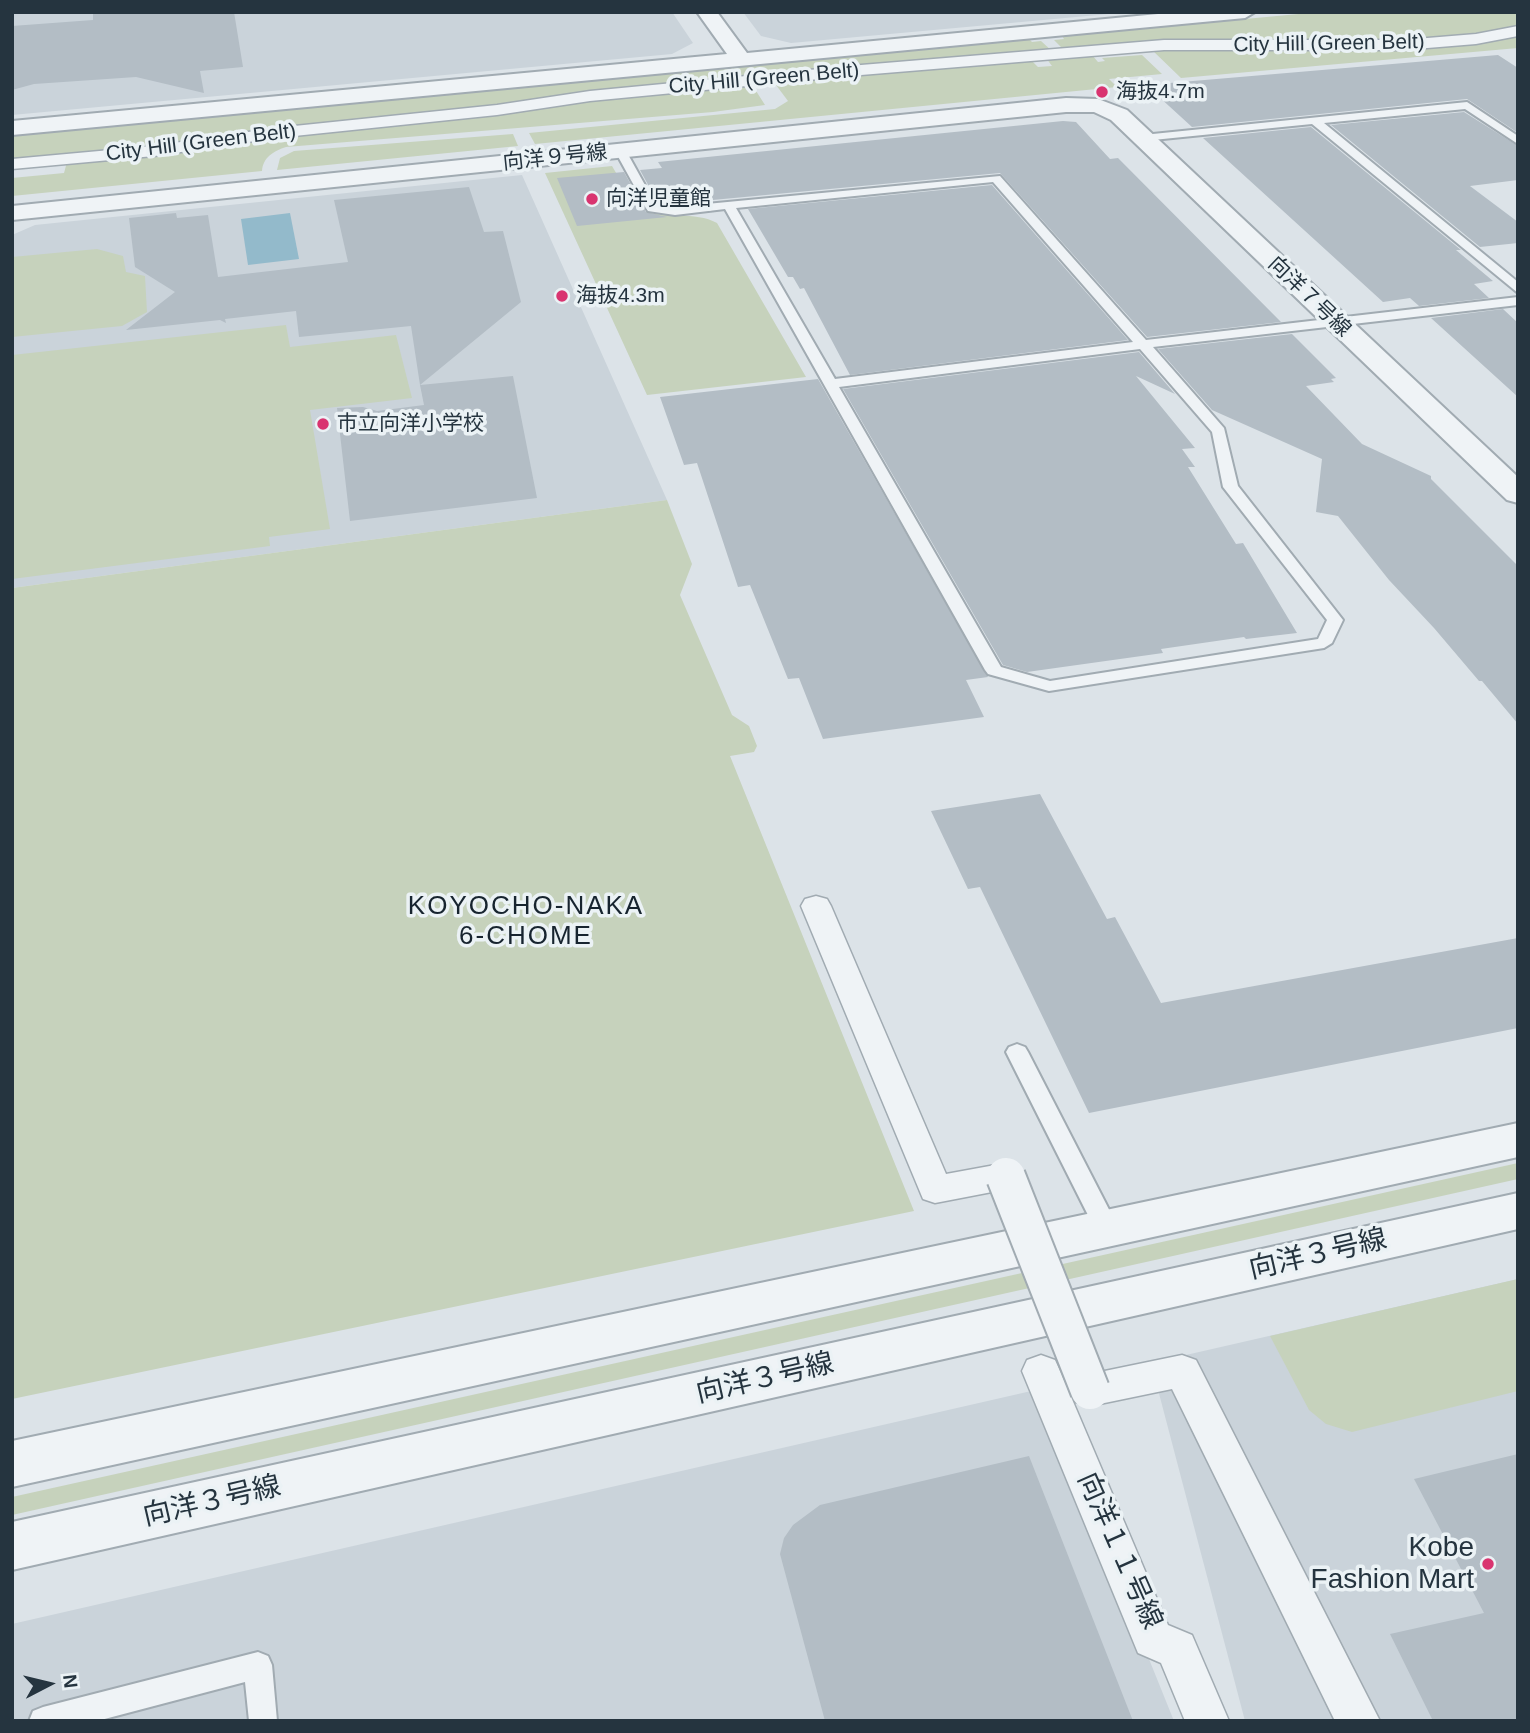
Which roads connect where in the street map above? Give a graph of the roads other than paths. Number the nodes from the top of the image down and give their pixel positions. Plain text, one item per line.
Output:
1 (707, 12) edge
2 (1245, 12) edge
3 (1518, 31) edge
4 (740, 58) junction
5 (1098, 106) joint
6 (1314, 120) junction
7 (12, 128) edge
8 (1143, 138) junction
9 (1518, 141) edge
10 (621, 151) junction
11 (12, 164) edge
12 (729, 206) junction
13 (12, 213) edge
14 (1518, 289) edge
15 (1518, 301) edge
16 (1333, 321) junction
17 (1143, 345) junction
18 (830, 384) junction
19 (1518, 454) edge
20 (1480, 460) junction
21 (1518, 494) edge
22 (816, 906) dead end
23 (1017, 1052) dead end
24 (1518, 1140) edge
25 (1518, 1211) edge
26 (1107, 1228) junction
27 (1041, 1371) dead end
28 (12, 1464) edge
29 (12, 1546) edge
30 (43, 1721) edge
31 (263, 1721) edge
32 (1207, 1721) edge
33 (1358, 1721) edge

1 - 4 street
2 - 4 street
3 - 11 street, City Hill (Green Belt)
4 - 7 street
5 - 8 street, 向洋７号線
5 - 10 street, 向洋９号線
6 - 8 lane
6 - 9 lane
6 - 14 lane
8 - 16 street, 向洋７号線
10 - 12 lane
10 - 13 street, 向洋９号線
12 - 17 lane
12 - 18 lane
15 - 16 lane
16 - 17 lane
16 - 20 street, 向洋７号線
17 - 18 lane
17 - 18 lane
19 - 20 street
20 - 21 street, 向洋７号線
22 - 33 street, bridge
23 - 26 lane
24 - 26 street
25 - 29 street, 向洋３号線
26 - 28 street
27 - 32 street, 向洋１１号線
30 - 31 lane

